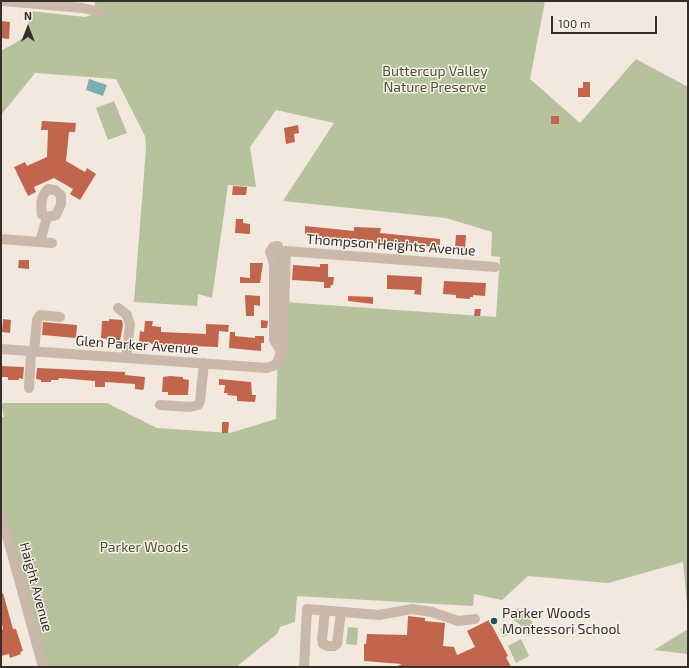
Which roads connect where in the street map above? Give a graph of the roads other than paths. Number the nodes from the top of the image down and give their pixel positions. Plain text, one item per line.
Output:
1 (2, 1) edge
2 (100, 12) dead end
3 (48, 214) dead end
4 (1, 239) edge
5 (40, 242) junction
6 (52, 243) dead end
7 (282, 248) junction
8 (495, 267) dead end
9 (118, 308) dead end
10 (60, 317) dead end
11 (1, 349) edge
12 (33, 351) junction
13 (282, 352) junction
14 (126, 358) junction
15 (204, 364) junction
16 (29, 388) dead end
17 (160, 406) dead end
18 (1, 514) edge
19 (325, 611) junction
20 (341, 612) junction
21 (475, 619) dead end
22 (43, 667) edge
23 (304, 667) edge

1 - 2 street
3 - 5 street
4 - 5 street
5 - 6 street
7 - 8 street, Thompson Heights Avenue
7 - 13 street
7 - 13 street
9 - 14 street
10 - 12 street
11 - 12 street, Glen Parker Avenue
12 - 14 street, Glen Parker Avenue
12 - 16 street
13 - 15 street, Glen Parker Avenue
14 - 15 street, Glen Parker Avenue
15 - 17 street
18 - 22 street, Haight Avenue
19 - 20 street
19 - 20 street
19 - 23 street
20 - 21 street

